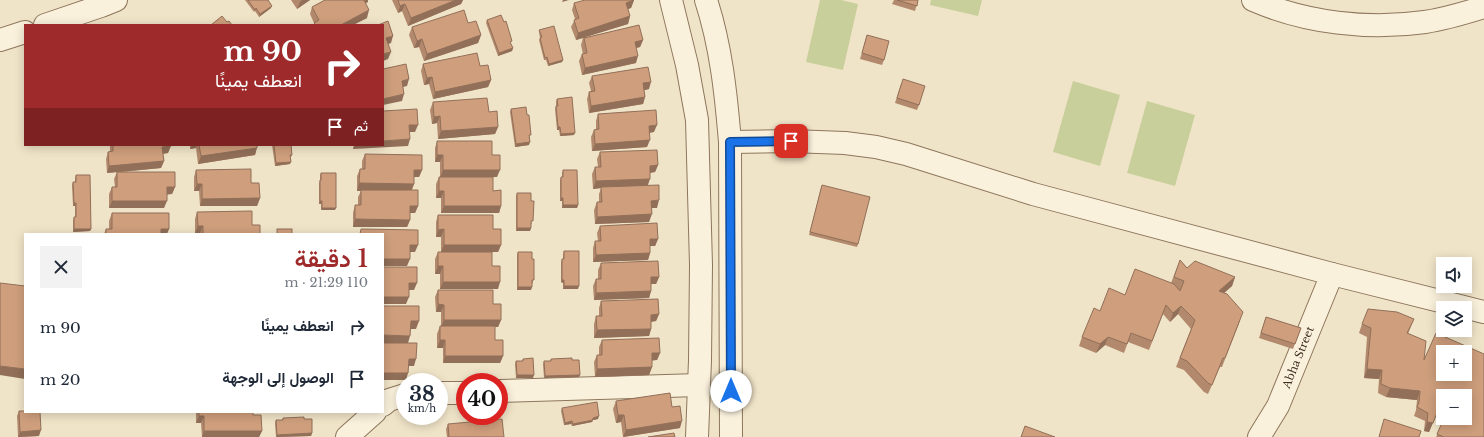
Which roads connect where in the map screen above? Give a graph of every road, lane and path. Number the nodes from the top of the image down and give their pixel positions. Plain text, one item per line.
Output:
1 (116, 0) edge
2 (671, 0) edge
3 (706, 0) edge
4 (1253, 0) edge
5 (1484, 7) edge
6 (48, 24) edge
7 (24, 32) edge
8 (0, 40) edge
9 (730, 142) junction
10 (1332, 274) junction
11 (1484, 312) edge
12 (699, 385) junction
13 (508, 391) edge
14 (396, 398) edge
15 (384, 404) edge
16 (374, 413) edge
17 (347, 437) edge
18 (697, 437) edge
19 (731, 437) edge
20 (1259, 437) edge

1 - 6 street
2 - 12 street
3 - 9 street
4 - 5 street
7 - 8 street
9 - 10 street
9 - 19 street
10 - 11 street
10 - 20 street, Abha Street
12 - 13 street
12 - 18 street
14 - 15 street
16 - 17 street

